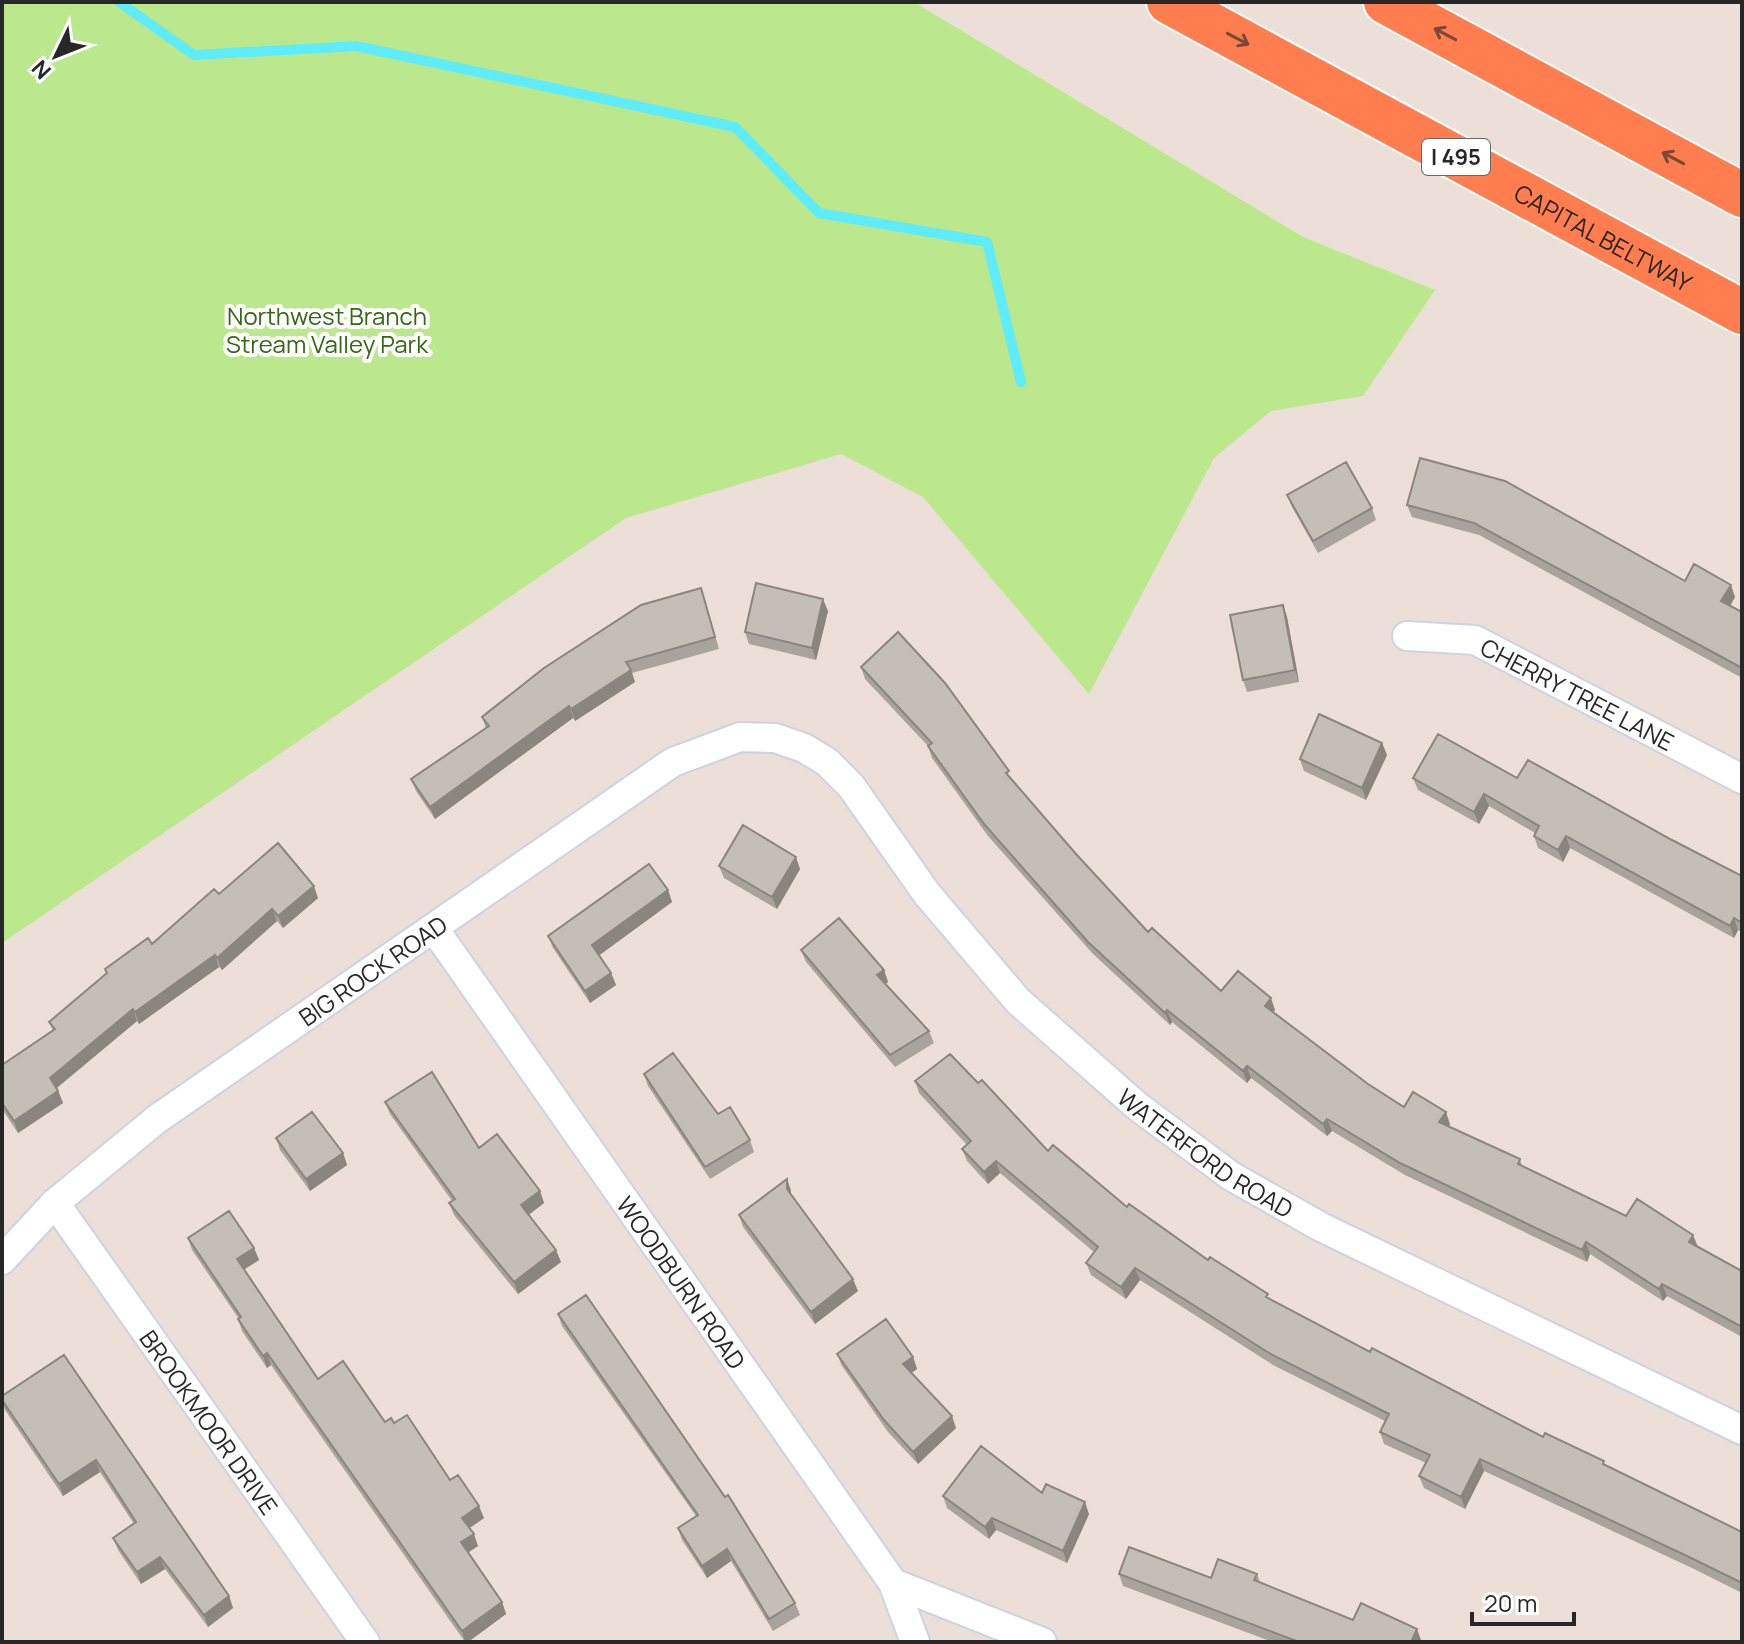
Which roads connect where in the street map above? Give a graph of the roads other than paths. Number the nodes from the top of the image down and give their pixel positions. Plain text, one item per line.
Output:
1 (1169, 2) edge
2 (1386, 2) edge
3 (1742, 195) edge
4 (1742, 312) edge
5 (1407, 636) dead end
6 (775, 738) joint
7 (1742, 779) edge
8 (435, 930) junction
9 (55, 1203) junction
10 (2, 1260) edge
11 (1742, 1430) edge
12 (893, 1583) junction
13 (365, 1642) edge
14 (915, 1642) edge
15 (1042, 1642) edge

1 -> 4 highway, CAPITAL BELTWAY / I 495
3 -> 2 highway
5 - 7 street, CHERRY TREE LANE
6 - 8 street, BIG ROCK ROAD
6 - 11 street, WATERFORD ROAD
8 - 9 street, BIG ROCK ROAD
8 - 12 street, WOODBURN ROAD
9 - 10 street, BIG ROCK ROAD
9 - 13 street, BROOKMOOR DRIVE
12 - 14 street, WOODBURN ROAD
12 - 15 street

